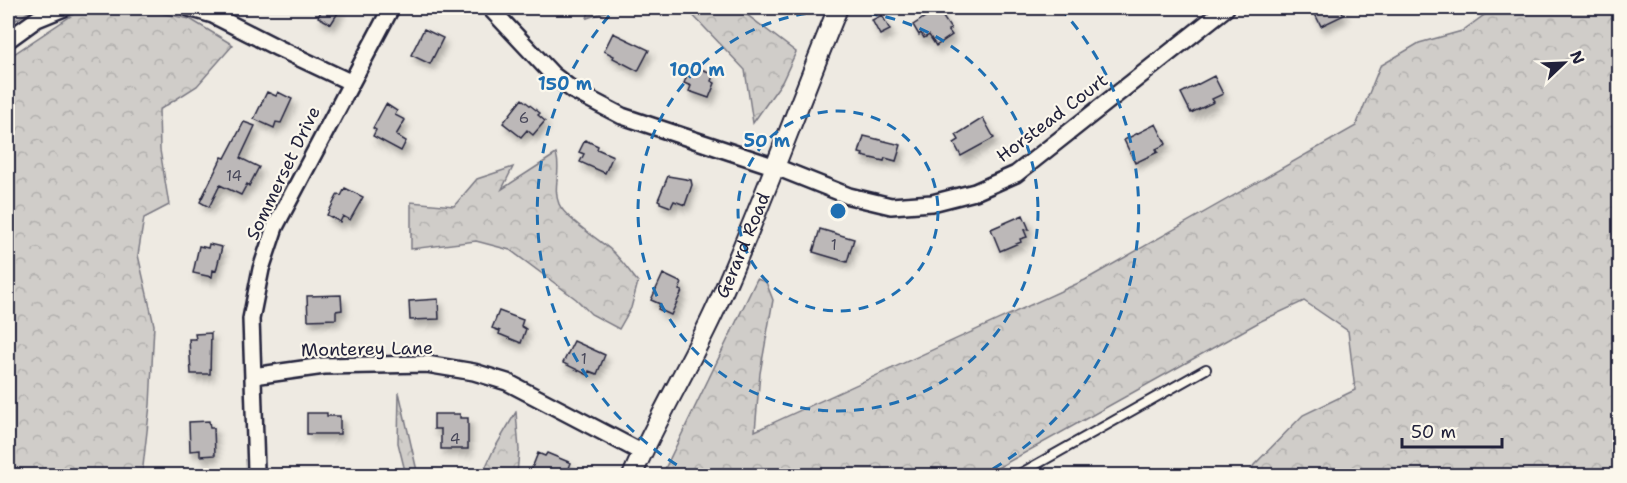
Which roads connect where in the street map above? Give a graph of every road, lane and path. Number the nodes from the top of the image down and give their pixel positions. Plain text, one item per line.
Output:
1 (64, 8) edge
2 (189, 8) edge
3 (391, 8) edge
4 (490, 8) edge
5 (838, 8) edge
6 (1226, 8) edge
7 (8, 40) edge
8 (350, 82) junction
9 (776, 167) junction
10 (1206, 369) dead end
11 (253, 376) junction
12 (643, 453) junction
13 (254, 476) edge
14 (633, 476) edge
15 (1016, 476) edge

1 - 7 street
2 - 8 street
3 - 8 street, Sommerset Drive
4 - 9 street, Horstead Court
5 - 9 street, Gerard Road
6 - 9 street, Horstead Court
8 - 11 street, Sommerset Drive
9 - 12 street, Gerard Road
10 - 15 lane
11 - 12 street, Monterey Lane
11 - 13 street, Sommerset Drive
12 - 14 street, Gerard Road

